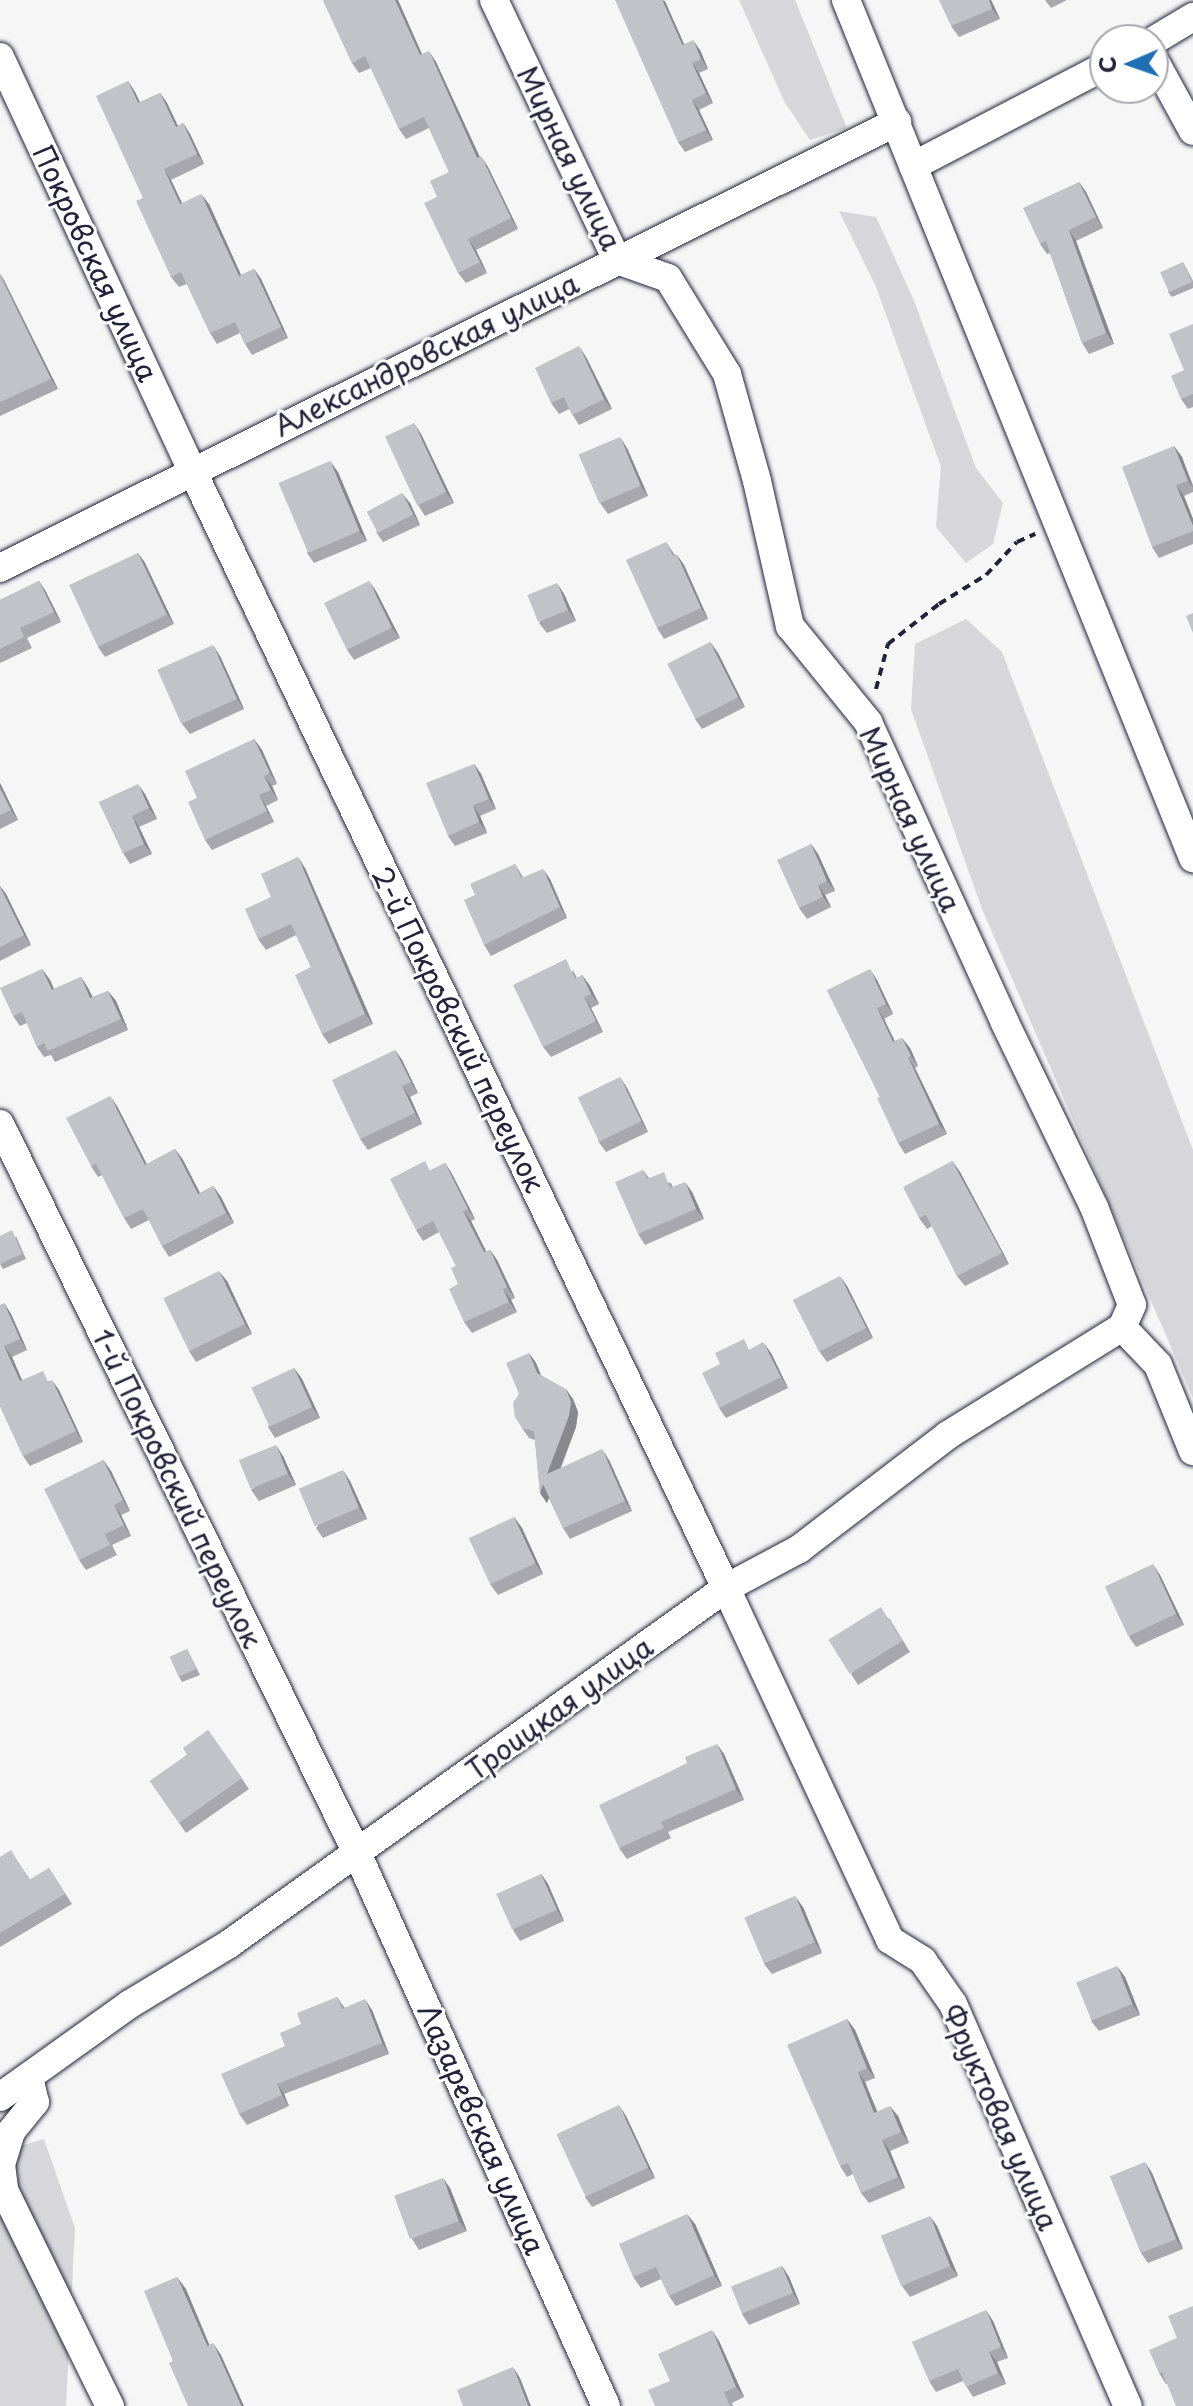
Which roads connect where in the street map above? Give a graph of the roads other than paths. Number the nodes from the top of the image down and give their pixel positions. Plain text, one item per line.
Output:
1 (494, 0) edge
2 (846, 0) edge
3 (1193, 17) edge
4 (1169, 31) edge
5 (0, 57) edge
6 (1089, 74) edge
7 (1169, 87) edge
8 (897, 122) junction
9 (1193, 131) edge
10 (913, 166) junction
11 (617, 260) junction
12 (192, 470) junction
13 (0, 568) edge
14 (1193, 858) edge
15 (0, 1124) edge
16 (1122, 1327) junction
17 (1193, 1451) edge
18 (726, 1588) junction
19 (357, 1853) junction
20 (29, 2077) junction
21 (0, 2097) edge
22 (110, 2406) edge
23 (606, 2406) edge
24 (1128, 2406) edge

1 - 11 street, Мирная улица
2 - 8 street
3 - 4 street
5 - 12 street, Покровская улица
6 - 10 street
7 - 9 street
8 - 10 street
8 - 11 street, Александровская улица
10 - 14 street
11 - 12 street, Александровская улица
11 - 16 street, Мирная улица
12 - 13 street, Александровская улица
12 - 18 street, 2-й Покровский переулок
15 - 19 street, 1-й Покровский переулок
16 - 17 street
16 - 18 street, Троицкая улица
18 - 19 street, Троицкая улица
18 - 24 street, Фруктовая улица
19 - 20 street, Троицкая улица
19 - 23 street, Лазаревская улица
20 - 21 street, Троицкая улица
20 - 22 street

